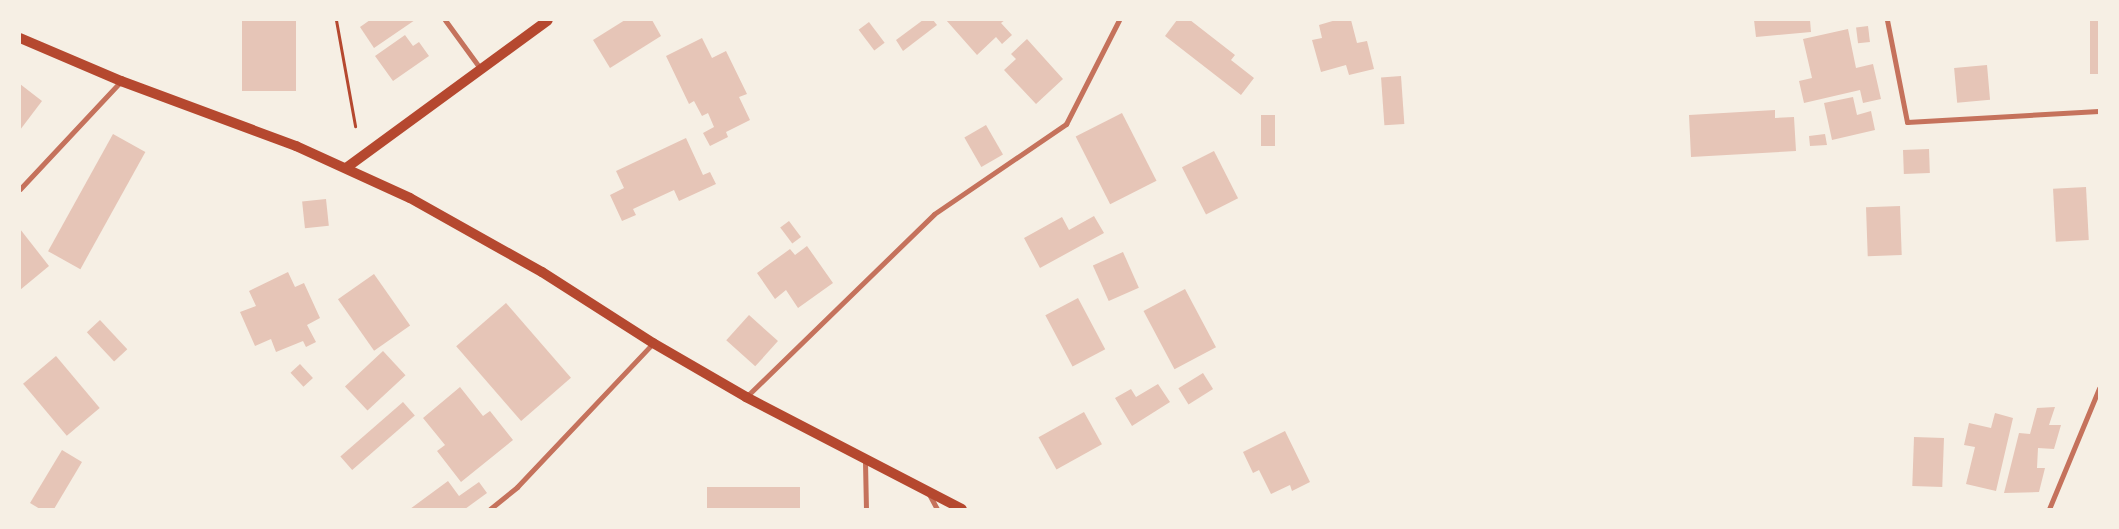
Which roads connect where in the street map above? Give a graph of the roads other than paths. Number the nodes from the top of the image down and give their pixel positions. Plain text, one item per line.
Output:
1 (445, 20) edge
2 (548, 20) edge
3 (1119, 20) edge
4 (1887, 20) edge
5 (20, 38) edge
6 (480, 68) junction
7 (121, 81) junction
8 (2099, 111) edge
9 (346, 168) junction
10 (20, 189) edge
11 (653, 343) junction
12 (2099, 388) edge
13 (746, 397) junction
14 (866, 462) junction
15 (928, 491) junction
16 (490, 509) edge
17 (866, 509) edge
18 (937, 509) edge
19 (962, 509) edge
20 (2049, 509) edge

1 - 6 street
2 - 6 main road
3 - 13 street
4 - 8 street
5 - 7 main road
6 - 9 main road
7 - 9 main road
7 - 10 street
9 - 11 main road
11 - 13 main road
11 - 16 street
12 - 20 street
13 - 14 main road
14 - 15 main road
14 - 17 street
15 - 18 street
15 - 19 main road

